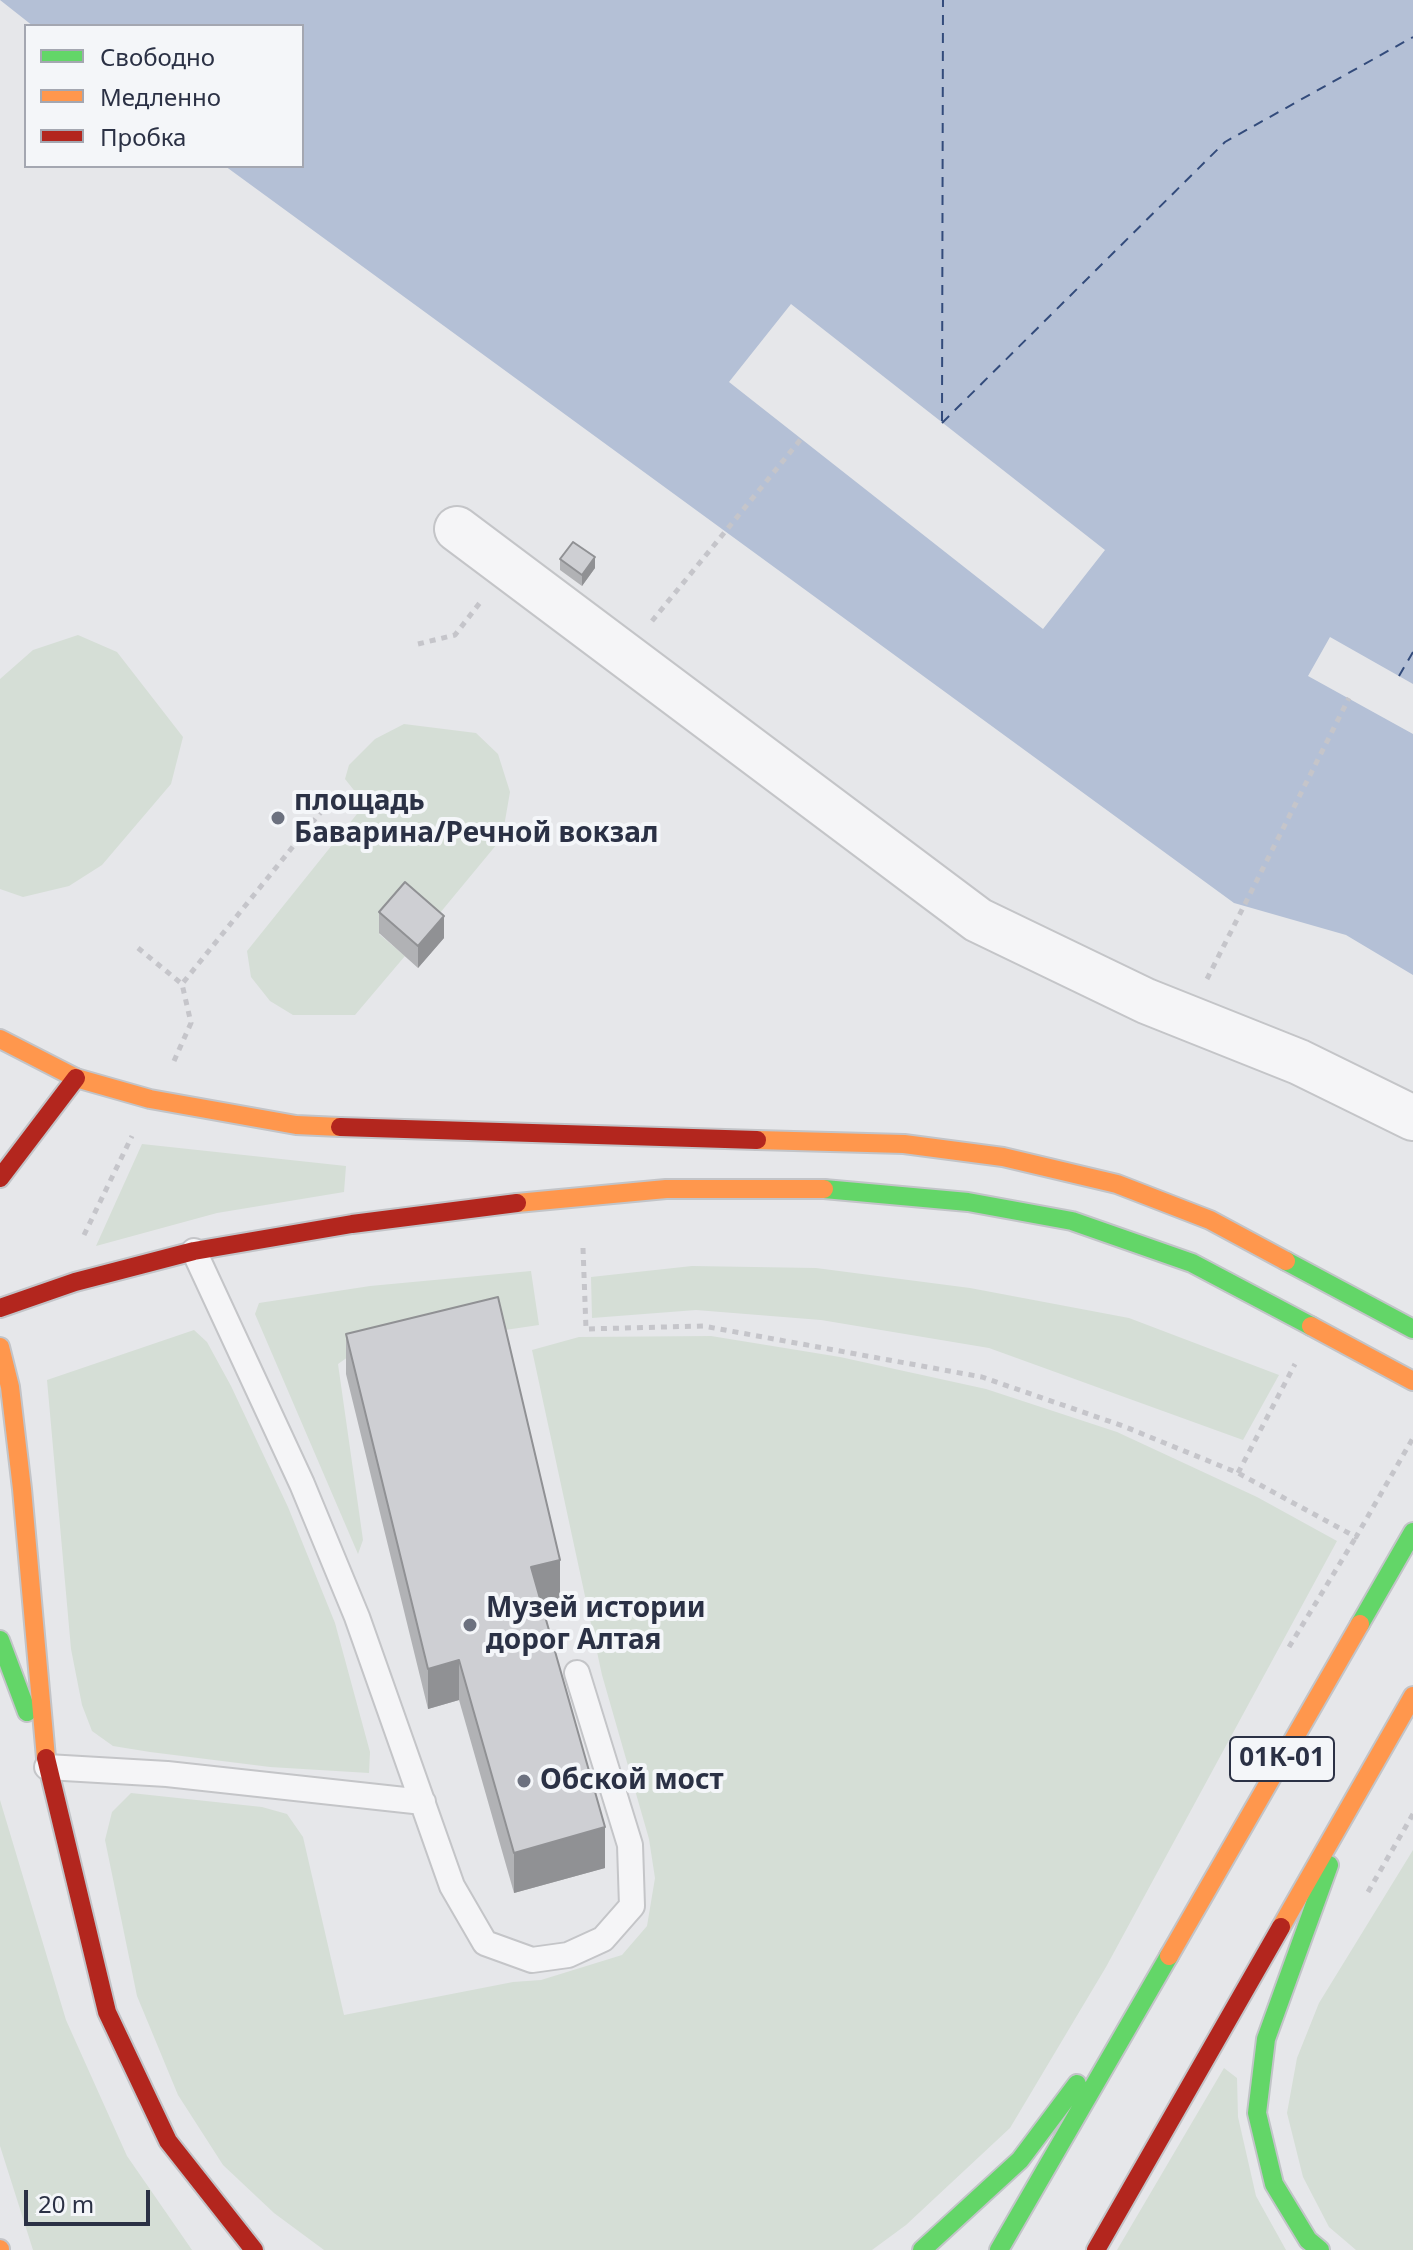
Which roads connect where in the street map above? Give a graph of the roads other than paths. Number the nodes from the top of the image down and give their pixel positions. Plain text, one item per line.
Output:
1 (457, 529) dead end
2 (0, 1039) edge
3 (76, 1078) junction
4 (1413, 1118) edge
5 (0, 1178) edge
6 (194, 1251) junction
7 (0, 1308) edge
8 (1413, 1329) edge
9 (0, 1347) edge
10 (1413, 1381) edge
11 (1413, 1532) edge
12 (0, 1640) edge
13 (577, 1673) dead end
14 (1413, 1696) edge
15 (47, 1767) junction
16 (1353, 1801) junction
17 (423, 1802) junction
18 (1151, 1987) junction
19 (254, 2250) edge
20 (922, 2250) edge
21 (999, 2250) edge
22 (1096, 2250) edge
23 (1320, 2250) edge

1 - 4 street
2 - 3 main road
3 - 5 main road
3 - 8 main road
6 - 7 main road
6 - 10 main road
6 - 17 lane
9 - 15 main road
11 - 18 main road, 01К-01
12 - 15 main road
13 - 17 lane
14 - 16 main road, 01К-01
15 - 17 lane
15 - 19 main road
16 - 22 main road, 01К-01
16 - 23 main road
18 - 20 main road
18 - 21 main road, 01К-01

